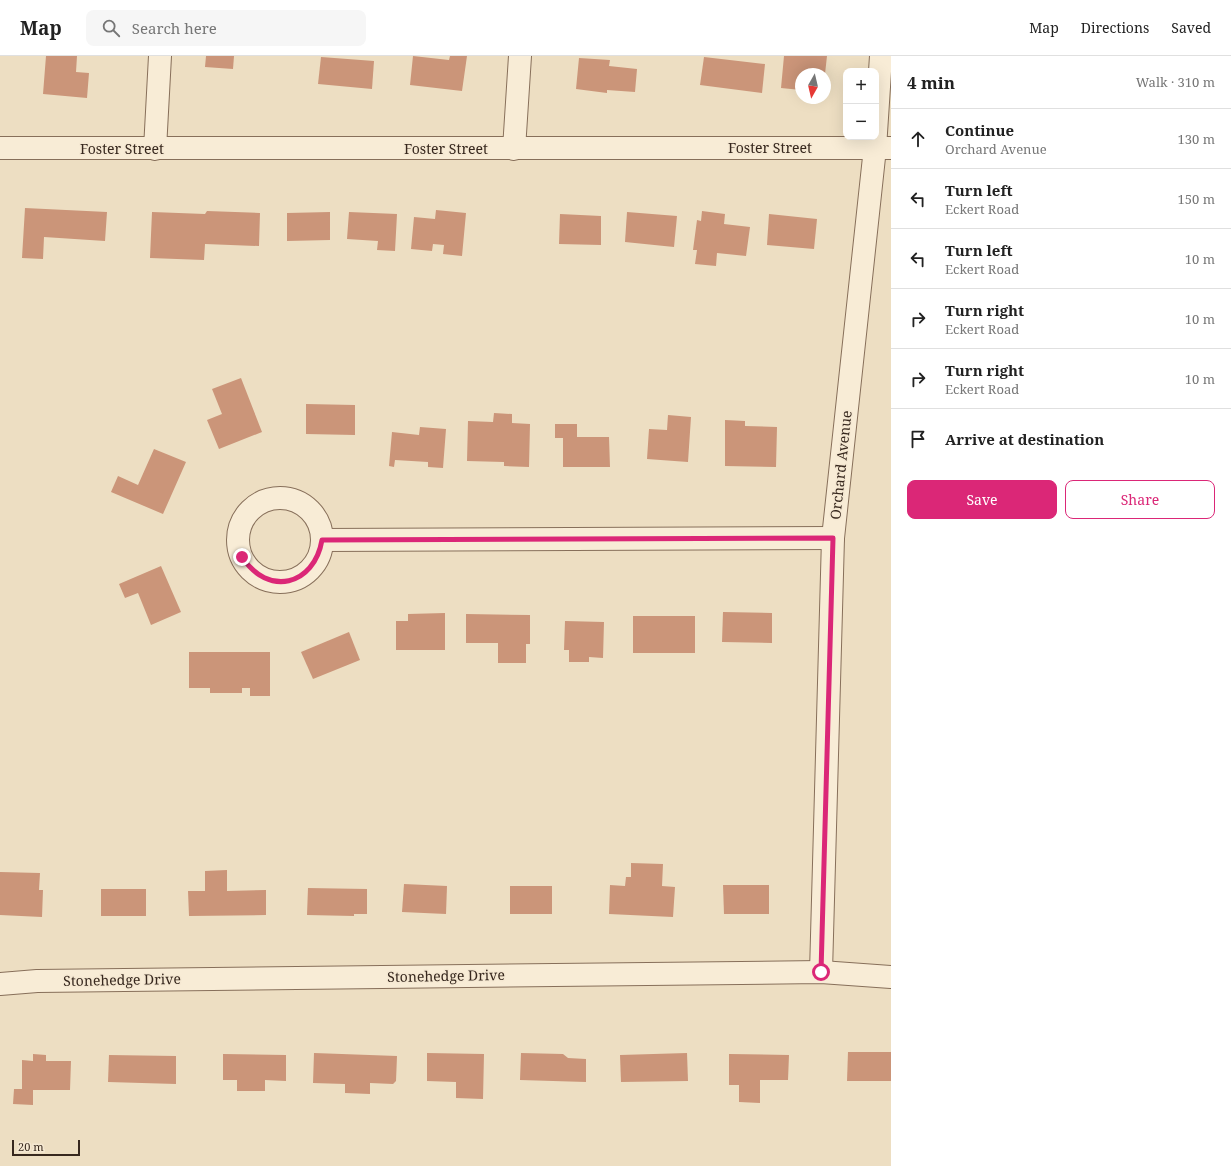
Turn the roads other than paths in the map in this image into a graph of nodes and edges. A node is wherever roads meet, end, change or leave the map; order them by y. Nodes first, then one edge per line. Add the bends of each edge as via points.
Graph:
1 (160, 56) edge
2 (520, 56) edge
3 (881, 56) edge
4 (0, 148) edge
5 (883, 148) edge
6 (155, 149) junction
7 (514, 149) junction
8 (833, 538) junction
9 (322, 540) dead end
10 (821, 972) junction
11 (891, 977) edge
12 (0, 984) edge

1 - 6 street
2 - 7 street
3 - 5 street, Orchard Avenue
4 - 6 street, Foster Street
5 - 7 street, Foster Street
5 - 8 street, Orchard Avenue
6 - 7 street, Foster Street
8 - 9 street
8 - 10 street, Orchard Avenue
10 - 11 street, Stonehedge Drive
10 - 12 street, Stonehedge Drive via 37,980

